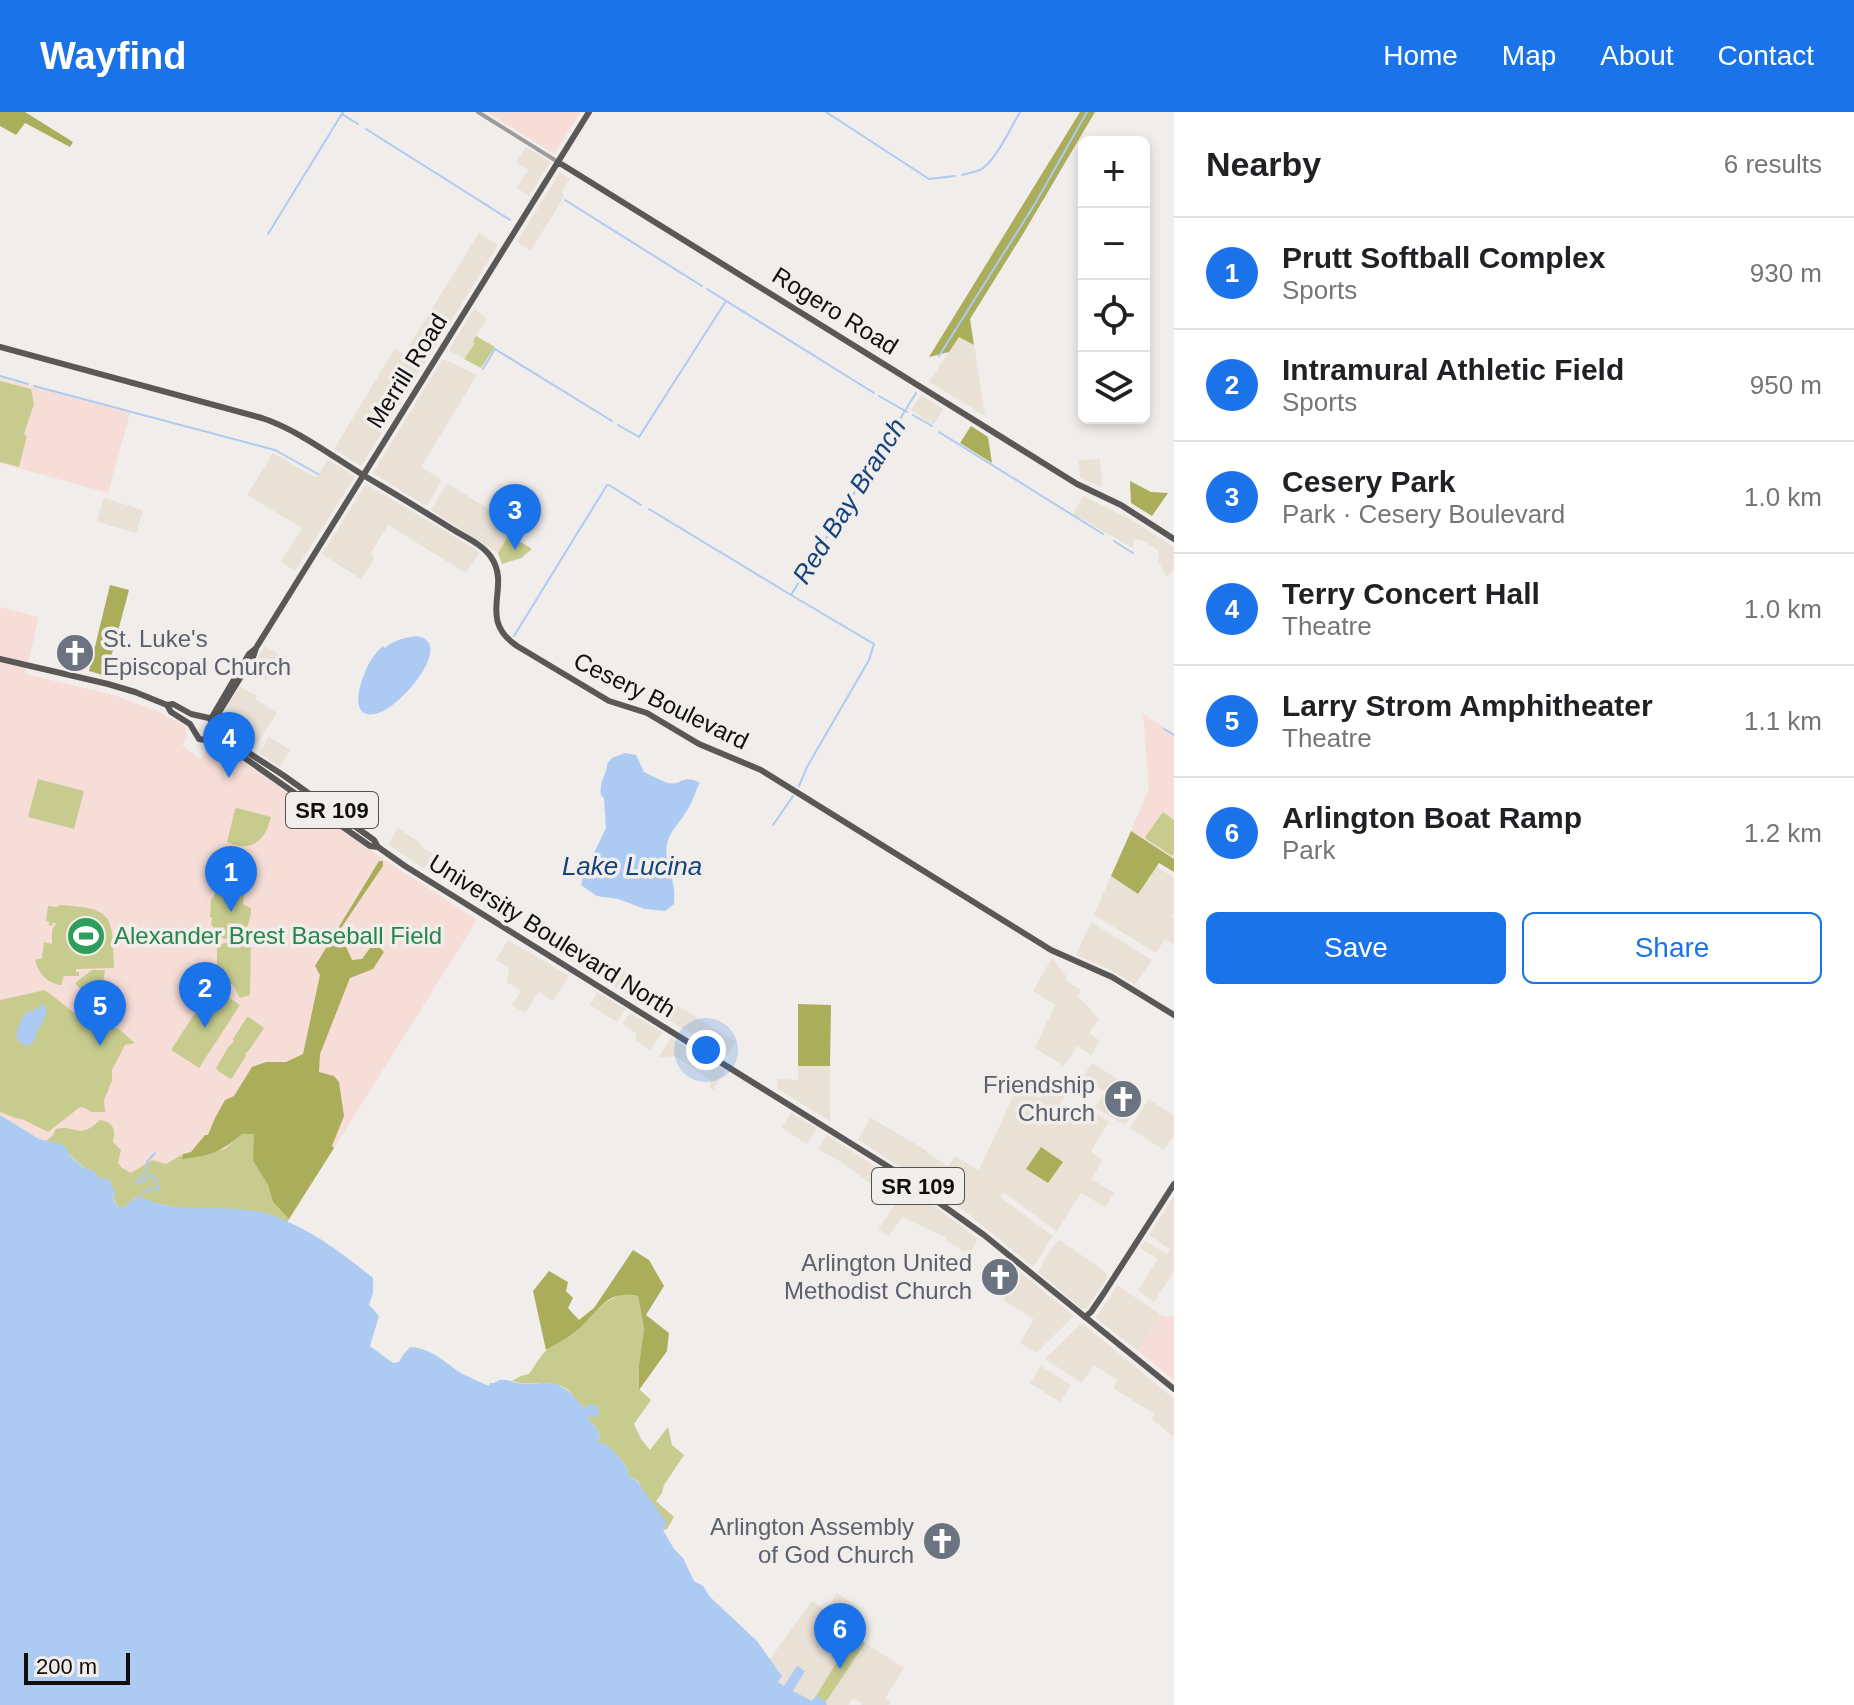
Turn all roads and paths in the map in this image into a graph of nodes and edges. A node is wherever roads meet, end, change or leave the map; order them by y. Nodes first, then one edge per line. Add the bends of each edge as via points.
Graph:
1 (478, 112) edge
2 (589, 112) edge
3 (558, 162) junction
4 (0, 347) edge
5 (363, 475) junction
6 (1174, 539) edge
7 (256, 648) junction
8 (0, 659) edge
9 (168, 707) junction
10 (202, 721) junction
11 (216, 728) junction
12 (210, 738) junction
13 (232, 749) junction
14 (326, 810) junction
15 (1174, 1015) edge
16 (1174, 1184) edge
17 (1085, 1317) junction
18 (1174, 1389) edge

1 - 3 street, Rogero Road
2 - 3 main road, Merrill Road
3 - 5 main road, Merrill Road
3 - 6 main road, Rogero Road
4 - 5 main road, Cesery Boulevard via 270,421
5 - 7 main road, Merrill Road
5 - 15 main road, Cesery Boulevard via 486,551 497,570 498,623 517,646 609,701 647,713 699,744 761,770 1051,950 1112,977
7 - 10 main road, Merrill Road
7 - 11 main road, Merrill Road via 218,714
8 - 9 main road, University Boulevard North / SR 109 via 119,687
9 - 10 main road, University Boulevard North / SR 109 via 187,721
9 - 10 main road, University Boulevard North / SR 109 via 173,704
10 - 11 main road, SR 109
10 - 12 main road, SR 109 via 200,737
10 - 13 main road, University Boulevard North / SR 109 via 195,736
11 - 12 main road, Merrill Road
11 - 14 main road, University Boulevard North / SR 109
12 - 13 main road, SR 109
13 - 14 main road, University Boulevard North / SR 109
14 - 17 main road, University Boulevard North / SR 109 via 443,890 892,1169
16 - 17 main road
17 - 18 main road, University Boulevard North / SR 109

